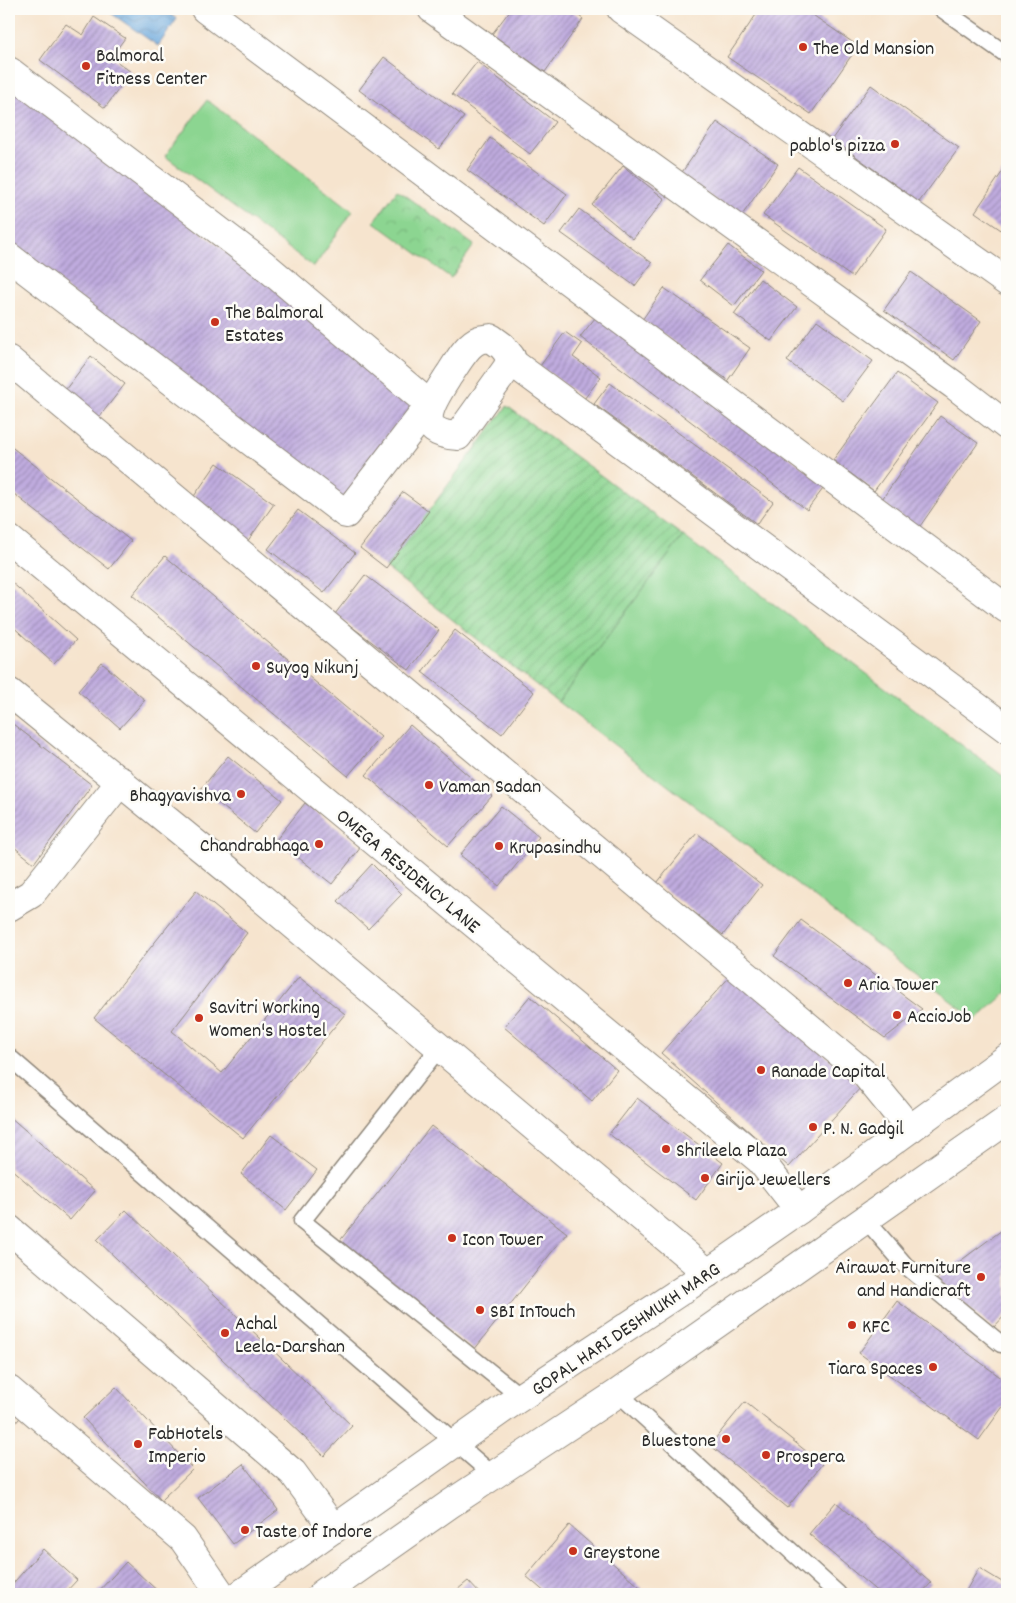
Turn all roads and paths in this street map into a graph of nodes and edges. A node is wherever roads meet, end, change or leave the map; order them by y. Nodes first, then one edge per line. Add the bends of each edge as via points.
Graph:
1 (205, 9) edge
2 (432, 9) edge
3 (621, 9) edge
4 (942, 9) edge
5 (1007, 55) edge
6 (9, 71) edge
7 (9, 257) edge
8 (1007, 282) edge
9 (9, 360) edge
10 (509, 360) junction
11 (430, 405) junction
12 (1007, 426) edge
13 (9, 539) edge
14 (1007, 609) edge
15 (9, 692) edge
16 (1007, 729) edge
17 (121, 781) junction
18 (9, 907) edge
19 (439, 1048) junction
20 (9, 1057) edge
21 (1007, 1058) edge
22 (1007, 1120) edge
23 (910, 1129) junction
24 (799, 1210) junction
25 (866, 1220) junction
26 (9, 1229) edge
27 (708, 1274) junction
28 (1001, 1344) dead end
29 (9, 1390) edge
30 (618, 1393) junction
31 (520, 1397) junction
32 (455, 1443) junction
33 (493, 1476) junction
34 (334, 1528) junction
35 (221, 1594) edge
36 (241, 1594) edge
37 (322, 1594) edge
38 (838, 1594) edge

1 - 14 street
2 - 12 street
3 - 8 street
4 - 5 lane
6 - 11 street via 263,264
7 - 11 street via 346,514
9 - 23 street via 865,1074
10 - 11 street via 502,346 491,338 478,340 463,354
10 - 11 street via 507,368 458,436 435,431 429,422
10 - 16 street
13 - 24 street, OMEGA RESIDENCY LANE via 760,1160
15 - 17 street
17 - 18 street via 31,894
17 - 19 street
19 - 27 street
19 - 31 lane via 302,1221
20 - 32 lane
21 - 23 street, GOPAL HARI DESHMUKH MARG
22 - 25 street
23 - 24 street, GOPAL HARI DESHMUKH MARG
24 - 27 street, GOPAL HARI DESHMUKH MARG
25 - 28 lane via 905,1265
25 - 30 street
26 - 34 street via 293,1473
27 - 31 street, GOPAL HARI DESHMUKH MARG
29 - 35 street via 183,1539
30 - 33 street
30 - 38 lane
31 - 32 street, GOPAL HARI DESHMUKH MARG
32 - 33 lane
32 - 34 street, GOPAL HARI DESHMUKH MARG
33 - 37 street
34 - 36 street, GOPAL HARI DESHMUKH MARG

